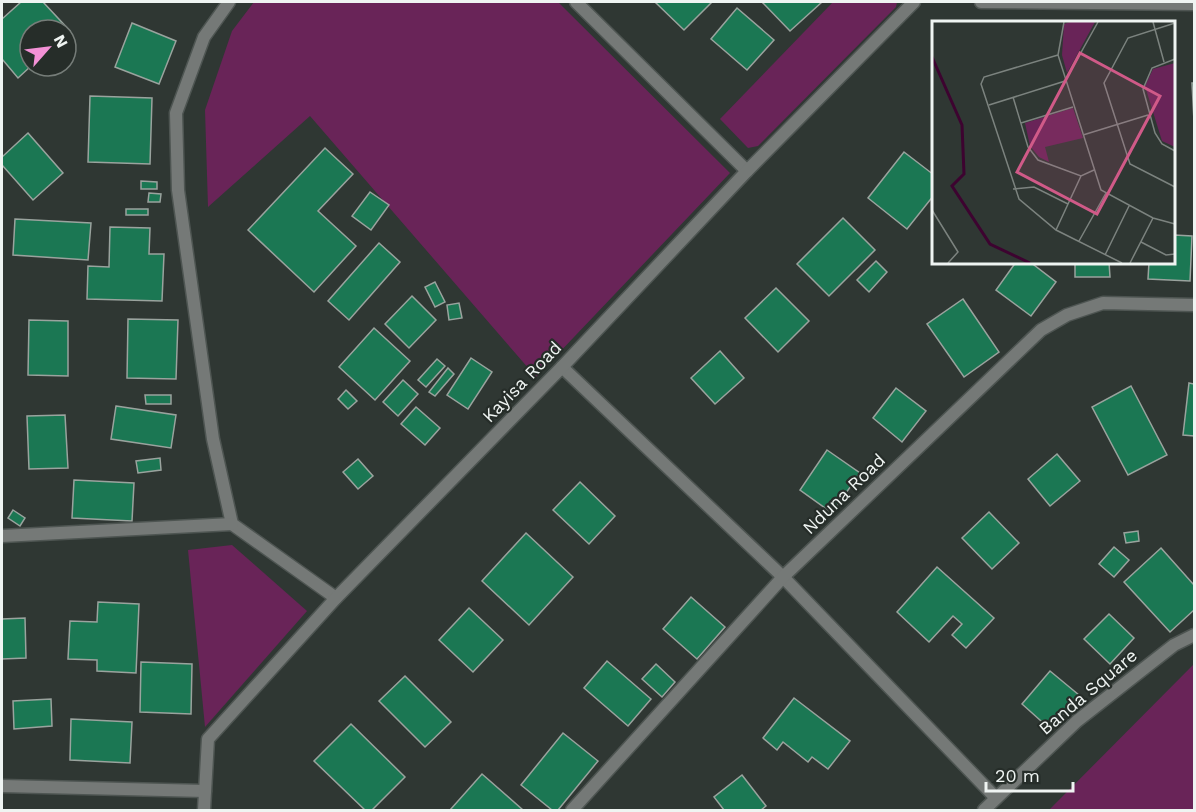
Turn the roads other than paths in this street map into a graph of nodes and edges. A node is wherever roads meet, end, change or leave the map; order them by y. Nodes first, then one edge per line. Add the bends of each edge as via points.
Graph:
1 (229, 2) edge
2 (576, 2) edge
3 (914, 2) edge
4 (981, 2) edge
5 (1194, 4) edge
6 (747, 171) junction
7 (1194, 305) edge
8 (562, 367) junction
9 (232, 524) junction
10 (2, 536) edge
11 (783, 577) junction
12 (336, 598) junction
13 (1194, 635) edge
14 (2, 786) edge
15 (205, 791) junction
16 (996, 798) junction
17 (204, 810) edge
18 (572, 810) edge
19 (984, 810) edge

1 - 9 street via 204,37 176,113 178,189 213,439
2 - 6 street
3 - 6 street, Kayisa Road
4 - 5 street
6 - 8 street, Kayisa Road
7 - 11 street, Nduna Road via 1103,303 1067,315 1041,330
8 - 11 street
8 - 12 street, Kayisa Road
9 - 10 street
9 - 12 street
11 - 16 street
11 - 18 street, Nduna Road
12 - 15 street, Kayisa Road via 208,739
13 - 16 street, Banda Square via 1174,645 1077,721
14 - 15 street
15 - 17 street, Kayisa Road
16 - 19 street, Banda Square

